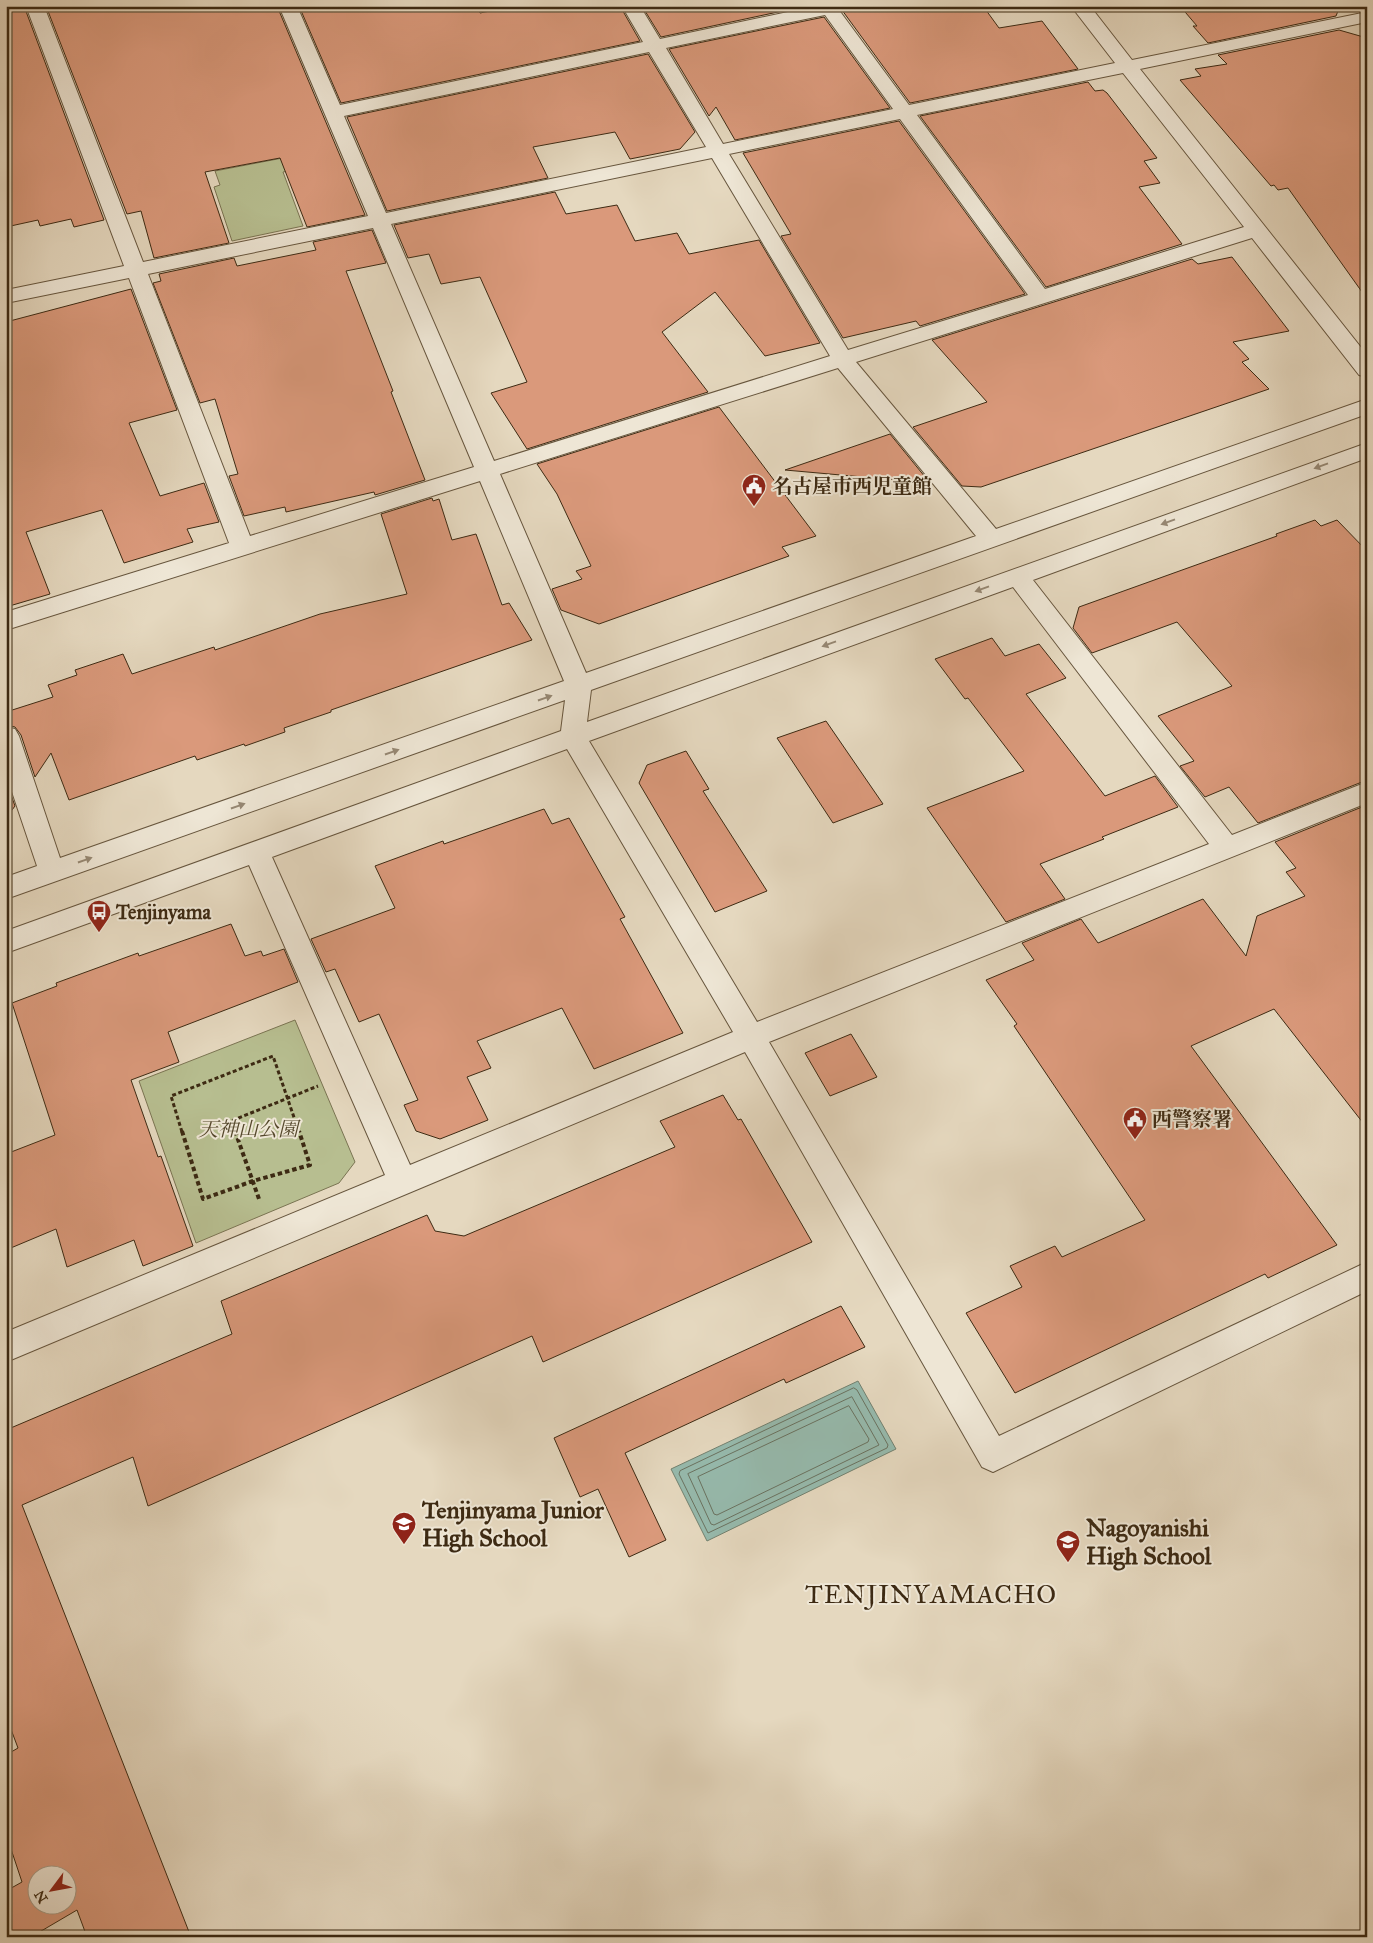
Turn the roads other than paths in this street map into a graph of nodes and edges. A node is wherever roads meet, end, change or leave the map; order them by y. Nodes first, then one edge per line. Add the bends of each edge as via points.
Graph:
1 (35, 6) edge
2 (288, 6) edge
3 (631, 6) edge
4 (1080, 6) edge
5 (1357, 6) edge
6 (828, 8) edge
7 (1367, 17) edge
8 (655, 45) junction
9 (1128, 67) junction
10 (334, 112) junction
11 (905, 112) junction
12 (718, 151) junction
13 (380, 220) junction
14 (1256, 230) junction
15 (136, 270) junction
16 (6, 297) edge
17 (1040, 297) junction
18 (842, 359) junction
19 (1367, 370) edge
20 (1367, 406) edge
21 (1367, 450) edge
22 (487, 470) junction
23 (991, 539) junction
24 (242, 547) junction
25 (1017, 576) junction
26 (6, 621) edge
27 (579, 686) junction
28 (6, 736) edge
29 (574, 737) junction
30 (1367, 792) edge
31 (1227, 848) junction
32 (256, 851) junction
33 (52, 872) junction
34 (6, 888) edge
35 (6, 942) edge
36 (751, 1037) junction
37 (402, 1180) junction
38 (1367, 1276) edge
39 (6, 1347) edge

1 - 15 street
2 - 10 street
3 - 8 street
4 - 9 street
5 - 7 street
6 - 8 street
6 - 11 street
7 - 9 street
8 - 10 street
8 - 12 street
9 - 11 street
9 - 14 street
10 - 13 street
11 - 12 street
11 - 17 street
12 - 13 street
12 - 18 street
13 - 15 street
13 - 22 street
14 - 17 street
14 - 19 street
15 - 16 street
15 - 24 street
17 - 18 street
18 - 22 street
18 - 23 street
20 - 23 street
21 -> 25 street
22 - 24 street
22 - 27 street
23 - 27 street
24 - 26 street
25 -> 29 street
25 - 31 street
27 - 29 street
33 -> 27 street
28 - 33 street
29 - 32 street
29 - 36 street
30 - 31 street
31 - 36 street
32 - 35 street
32 - 37 street
33 - 34 street
36 - 37 street
36 - 38 street via 993,1456
37 - 39 street

